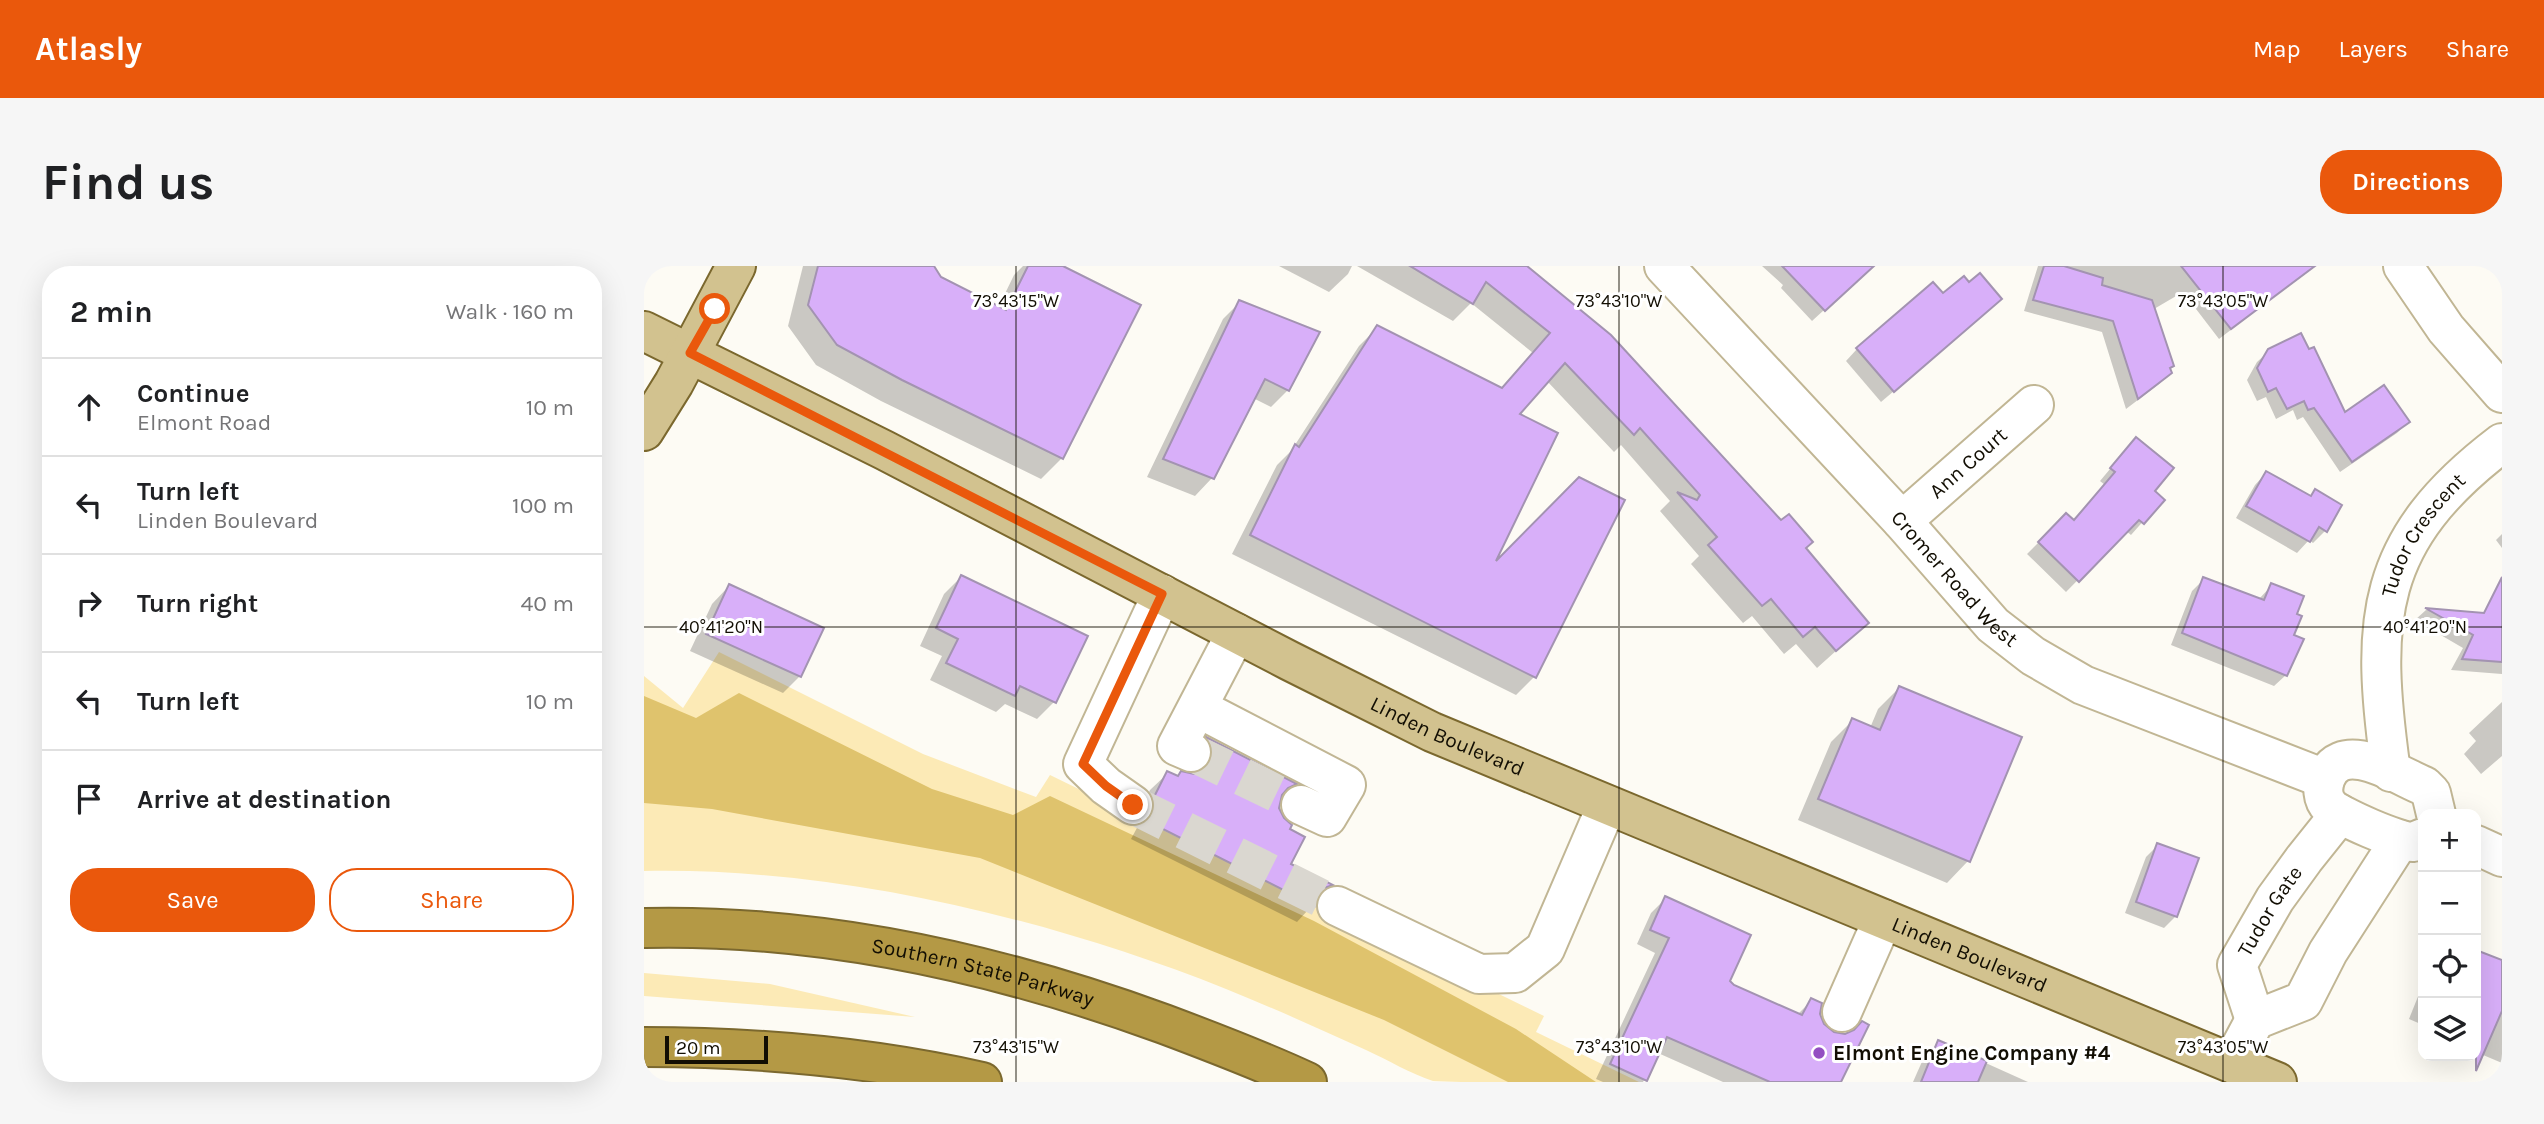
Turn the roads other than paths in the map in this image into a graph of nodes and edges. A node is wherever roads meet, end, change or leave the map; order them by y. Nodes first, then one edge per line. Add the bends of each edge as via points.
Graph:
1 (736, 266) edge
2 (1664, 266) edge
3 (2403, 266) edge
4 (644, 331) edge
5 (690, 353) junction
6 (2502, 393) edge
7 (2034, 405) dead end
8 (644, 431) edge
9 (2502, 443) edge
10 (1902, 521) junction
11 (1162, 594) junction
12 (1236, 633) junction
13 (1198, 708) junction
14 (1191, 752) dead end
15 (2391, 772) junction
16 (2325, 779) junction
17 (1133, 805) tunnel mouth
18 (1301, 805) tunnel mouth
19 (1608, 805) junction
20 (2435, 809) edge
21 (2340, 814) junction
22 (2412, 839) edge
23 (2481, 847) edge
24 (2502, 857) edge
25 (1337, 906) tunnel mouth
26 (1883, 919) junction
27 (644, 928) edge
28 (1842, 1012) dead end
29 (2255, 1020) junction
30 (644, 1046) edge
31 (2232, 1063) junction
32 (982, 1082) edge
33 (1307, 1082) edge
34 (2277, 1082) edge

1 - 5 main road
2 - 10 street, Cromer Road West
3 - 6 street via 2446,329
4 - 5 main road, Linden Boulevard
5 - 8 main road
5 - 11 main road, Linden Boulevard
7 - 10 street, Ann Court
9 - 15 street, Tudor Crescent via 2466,470 2427,512 2392,575 2381,625
10 - 16 street, Cromer Road West via 1993,625 2034,656 2083,685
11 - 12 main road, Linden Boulevard
11 - 17 street via 1083,764
12 - 13 street
12 - 19 main road, Linden Boulevard via 1433,732
13 - 14 street via 1177,746
13 - 18 street via 1346,785 1327,817
15 - 16 street via 2351,758 2339,761
15 - 20 street via 2424,786
16 - 21 street via 2325,800
19 - 25 street via 1545,949 1515,974 1479,974
19 - 26 main road, Linden Boulevard
21 - 22 street
21 - 29 street, Tudor Gate via 2275,899 2237,965
22 - 29 street via 2328,952 2303,1001
23 - 24 street
26 - 28 street
26 - 31 main road, Linden Boulevard
27 - 33 highway, Southern State Parkway via 762,930 937,957 1115,1007
29 - 31 street
30 - 32 highway via 830,1056
31 - 34 main road, Linden Boulevard

